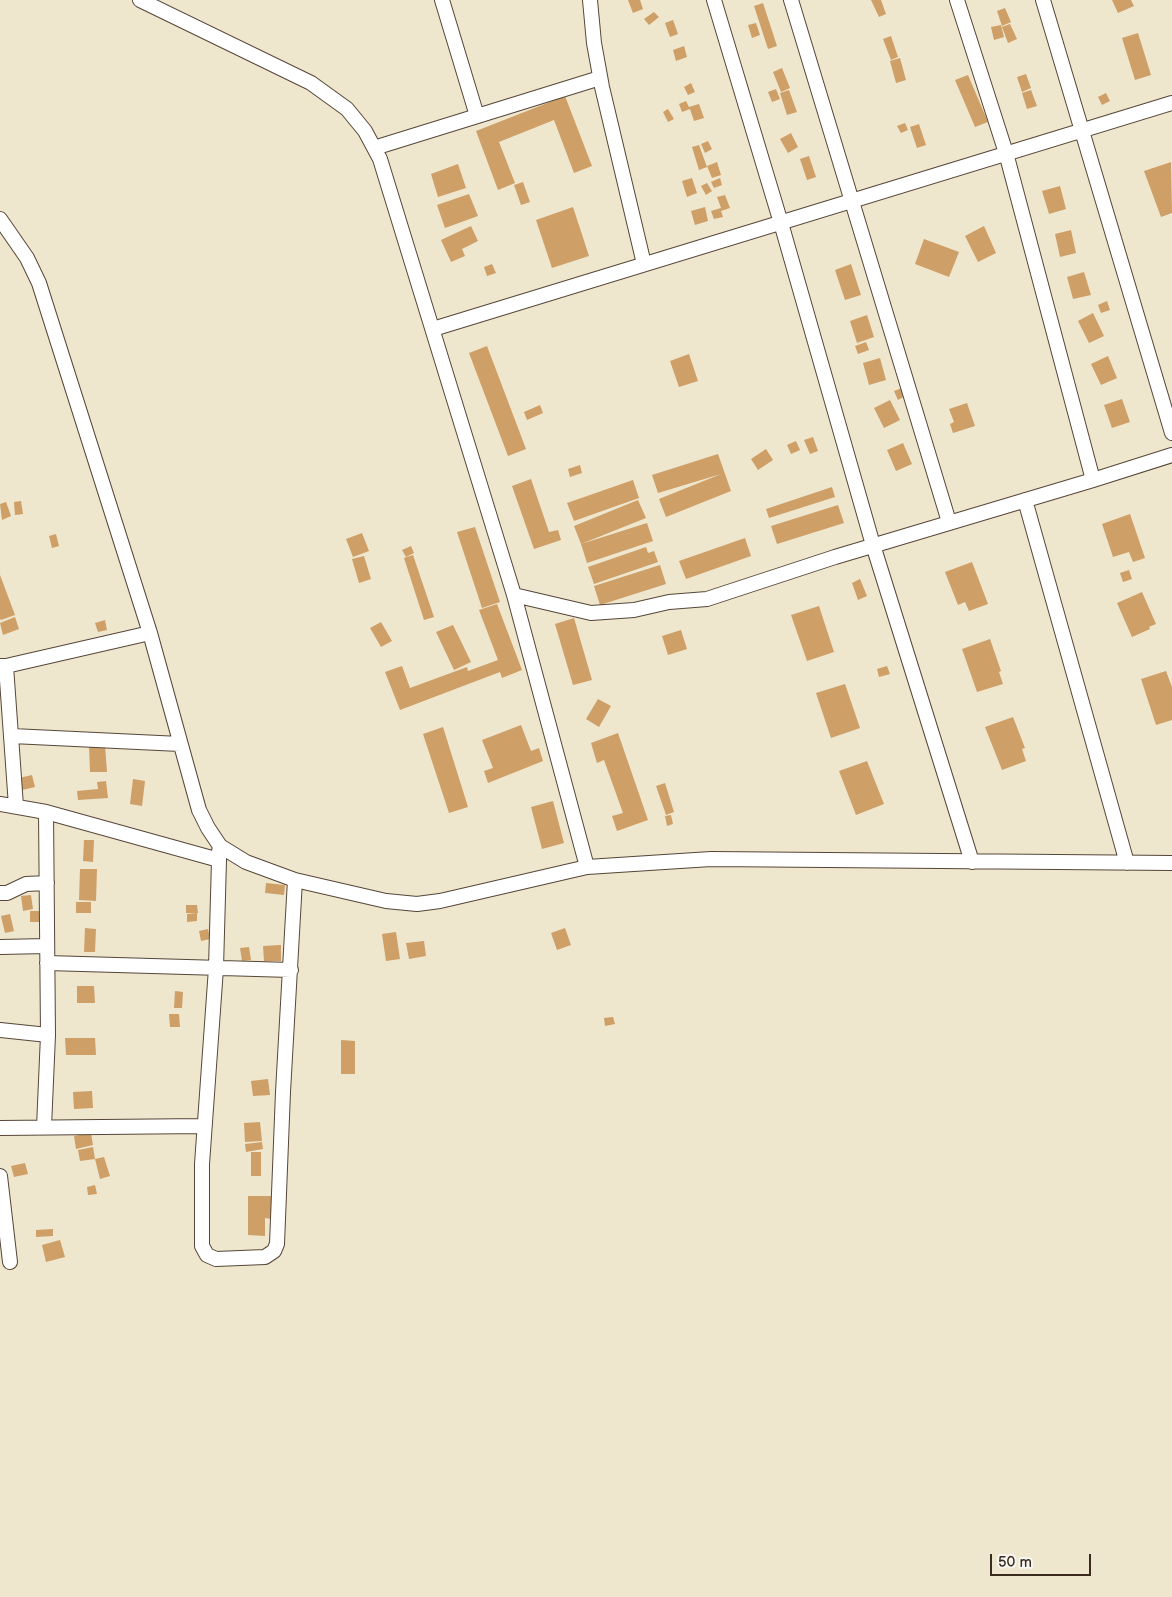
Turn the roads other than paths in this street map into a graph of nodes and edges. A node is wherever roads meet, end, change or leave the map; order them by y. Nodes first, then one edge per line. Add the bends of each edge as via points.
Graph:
1 (140, 0) edge
2 (442, 0) edge
3 (590, 0) edge
4 (714, 0) edge
5 (791, 0) edge
6 (958, 0) edge
7 (1043, 0) edge
8 (600, 78) junction
9 (1172, 103) edge
10 (477, 116) junction
11 (1082, 131) junction
12 (374, 148) junction
13 (1006, 153) junction
14 (852, 201) junction
15 (0, 218) edge
16 (781, 223) junction
17 (644, 264) junction
18 (433, 329) junction
19 (1172, 433) edge
20 (1172, 455) edge
21 (1093, 480) junction
22 (1026, 500) junction
23 (949, 522) junction
24 (873, 545) junction
25 (514, 595) junction
26 (150, 633) junction
27 (3, 666) edge
28 (12, 736) junction
29 (180, 744) junction
30 (0, 804) edge
31 (16, 806) junction
32 (46, 812) junction
33 (220, 846) junction
34 (219, 860) junction
35 (972, 862) junction
36 (1126, 863) junction
37 (1172, 863) edge
38 (587, 867) junction
39 (295, 880) junction
40 (47, 883) junction
41 (0, 893) edge
42 (47, 946) junction
43 (0, 947) edge
44 (47, 963) junction
45 (216, 968) junction
46 (291, 970) junction
47 (0, 1030) edge
48 (48, 1035) junction
49 (44, 1126) junction
50 (204, 1126) junction
51 (0, 1128) edge
52 (0, 1176) edge
53 (10, 1262) dead end

1 - 12 street via 311,83 347,109
2 - 10 street
3 - 8 street
4 - 16 street
5 - 14 street
6 - 13 street
7 - 11 street
8 - 10 street
8 - 17 street
9 - 11 street
10 - 12 street
11 - 13 street
11 - 19 street
12 - 18 street
13 - 14 street
13 - 21 street
14 - 16 street
14 - 23 street
15 - 26 street via 27,258 39,283
16 - 17 street
16 - 24 street
17 - 18 street
18 - 25 street
20 - 21 street
21 - 22 street
22 - 23 street
22 - 36 street
23 - 24 street
24 - 25 street via 707,599 669,602 634,610 591,613
24 - 35 street
25 - 38 street
26 - 27 street
26 - 29 street
27 - 28 street
28 - 29 street
28 - 31 street
29 - 33 street via 200,810
30 - 31 street
31 - 32 street
32 - 34 street
32 - 40 street
33 - 34 street
33 - 39 street via 246,862
34 - 45 street
35 - 36 street
35 - 38 street via 711,859
36 - 37 street
38 - 39 street via 417,904 386,901
39 - 46 street
40 - 41 street via 26,884
40 - 42 street
42 - 43 street
42 - 44 street
44 - 45 street
44 - 48 street
45 - 46 street
45 - 50 street
46 - 50 street via 277,1244 274,1251 265,1257 216,1259 207,1255 202,1246
47 - 48 street
48 - 49 street
49 - 50 street
49 - 51 street
52 - 53 street

